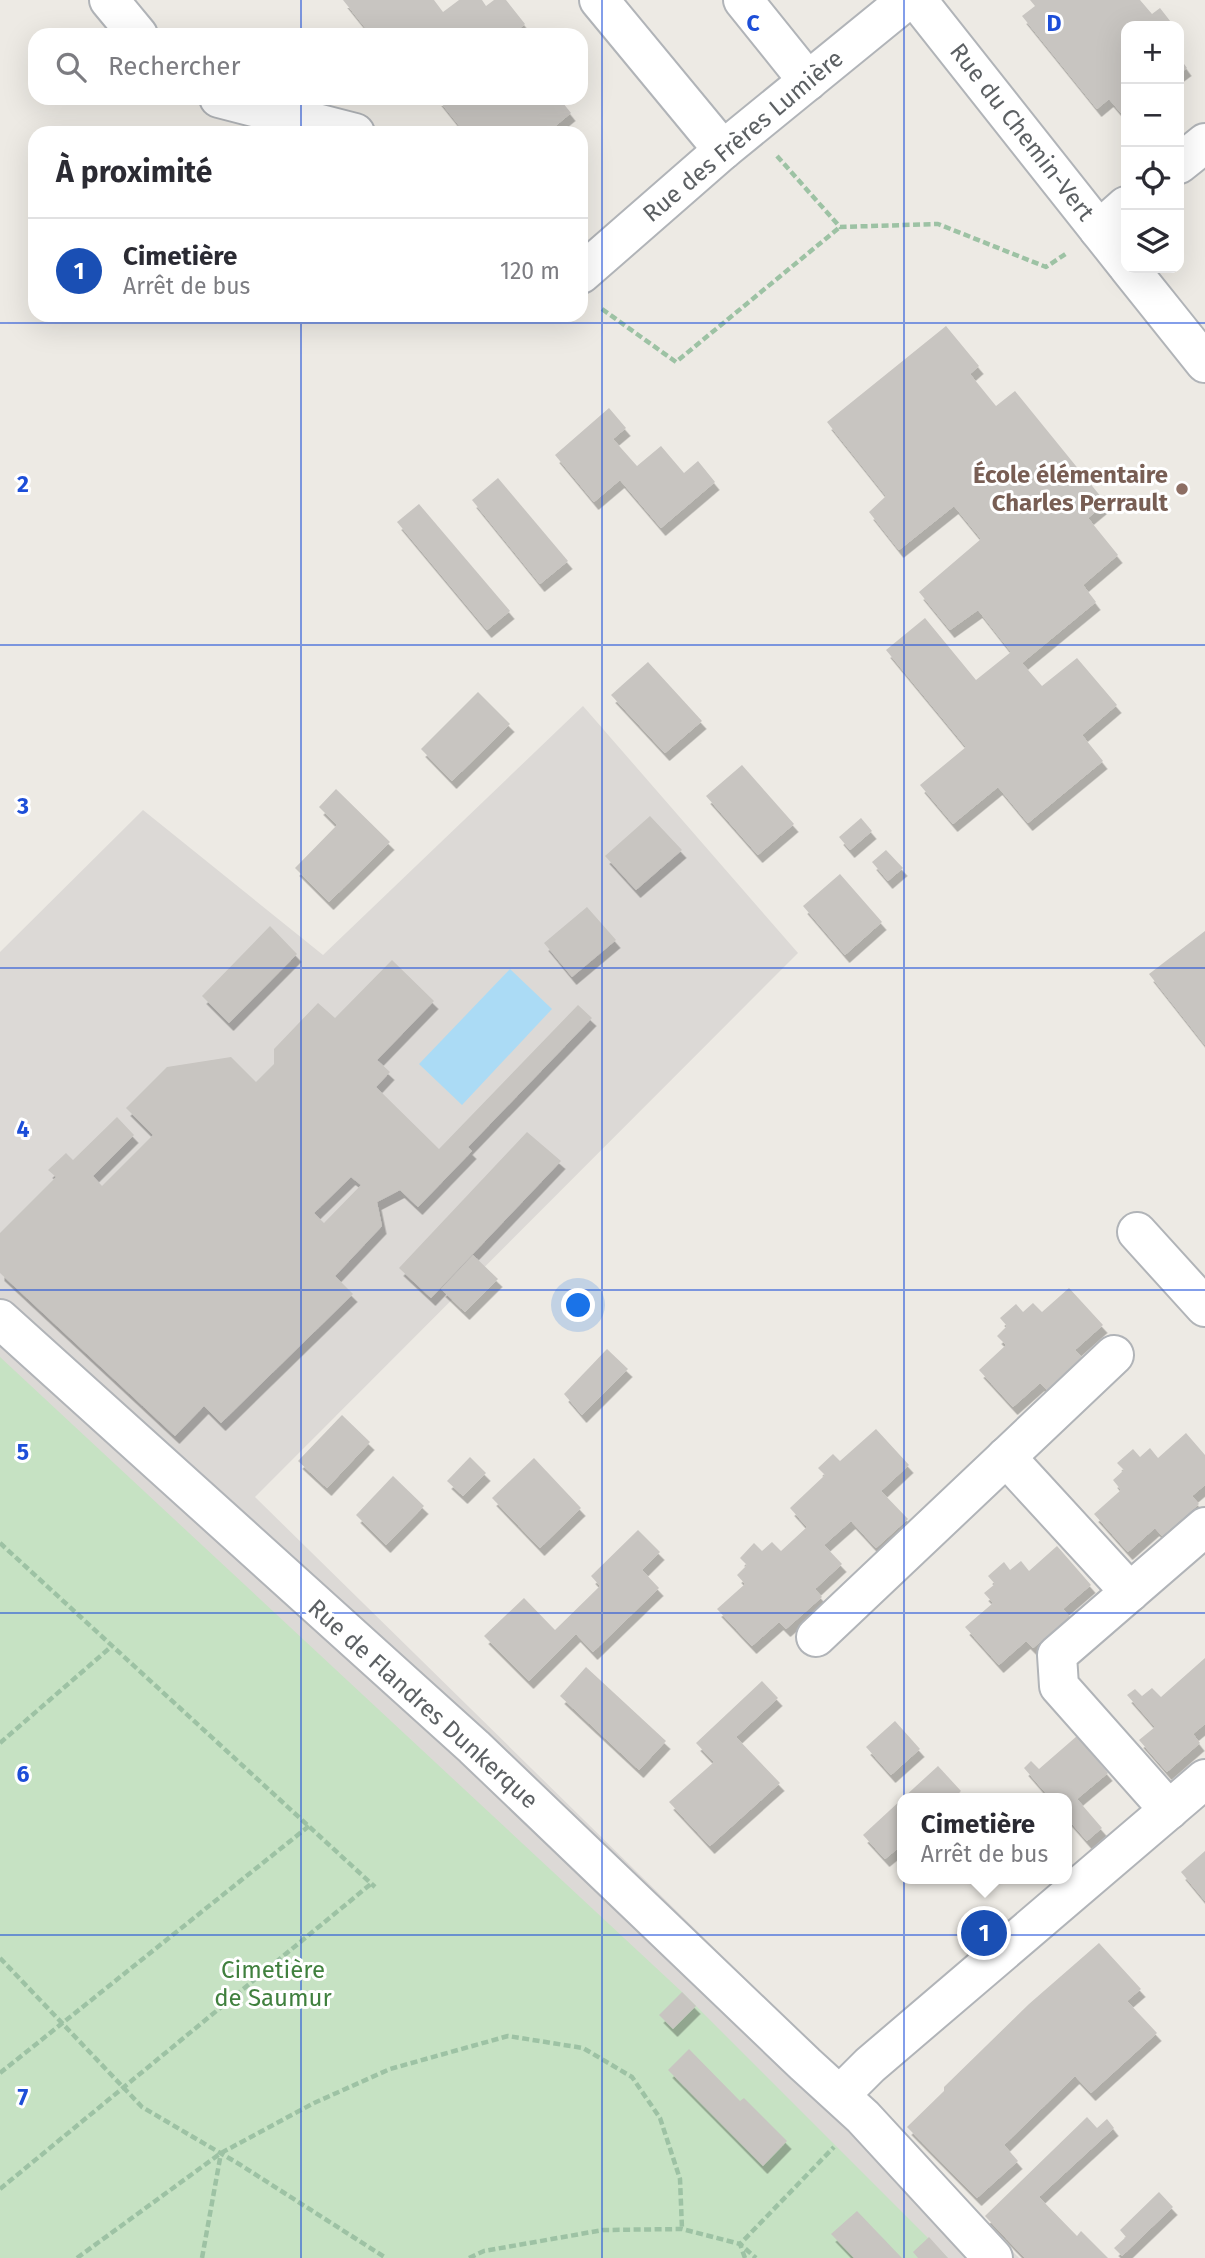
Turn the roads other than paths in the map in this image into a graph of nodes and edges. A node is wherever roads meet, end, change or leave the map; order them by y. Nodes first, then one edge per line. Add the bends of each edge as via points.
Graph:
1 (109, 0) edge
2 (599, 0) edge
3 (743, 0) edge
4 (907, 0) edge
5 (917, 0) edge
6 (132, 28) edge
7 (808, 81) junction
8 (246, 105) edge
9 (328, 126) edge
10 (737, 139) junction
11 (1205, 143) edge
12 (1184, 160) edge
13 (1113, 218) edge
14 (1121, 244) edge
15 (1134, 273) edge
16 (588, 286) edge
17 (1205, 363) edge
18 (1137, 1232) dead end
19 (1205, 1307) edge
20 (0, 1319) edge
21 (1114, 1355) dead end
22 (1006, 1457) junction
23 (1205, 1527) edge
24 (1130, 1592) junction
25 (816, 1637) dead end
26 (1205, 1779) edge
27 (1169, 1810) junction
28 (852, 2106) junction
29 (993, 2258) edge

1 - 6 street
2 - 10 street
3 - 7 street
4 - 7 street, Rue des Frères Lumière
5 - 13 street, Rue du Chemin-Vert
7 - 10 street, Rue des Frères Lumière
8 - 9 street
10 - 16 street, Rue des Frères Lumière
11 - 12 street
13 - 14 street, Rue du Chemin-Vert
15 - 17 street, Rue du Chemin-Vert
18 - 19 street
20 - 28 street, Rue de Flandres Dunkerque via 474,1747
21 - 22 street
22 - 24 street
22 - 25 street
23 - 24 street
24 - 27 street via 1057,1655 1059,1686
26 - 27 street
27 - 28 street via 870,2065
28 - 29 street, Rue de Flandres Dunkerque

